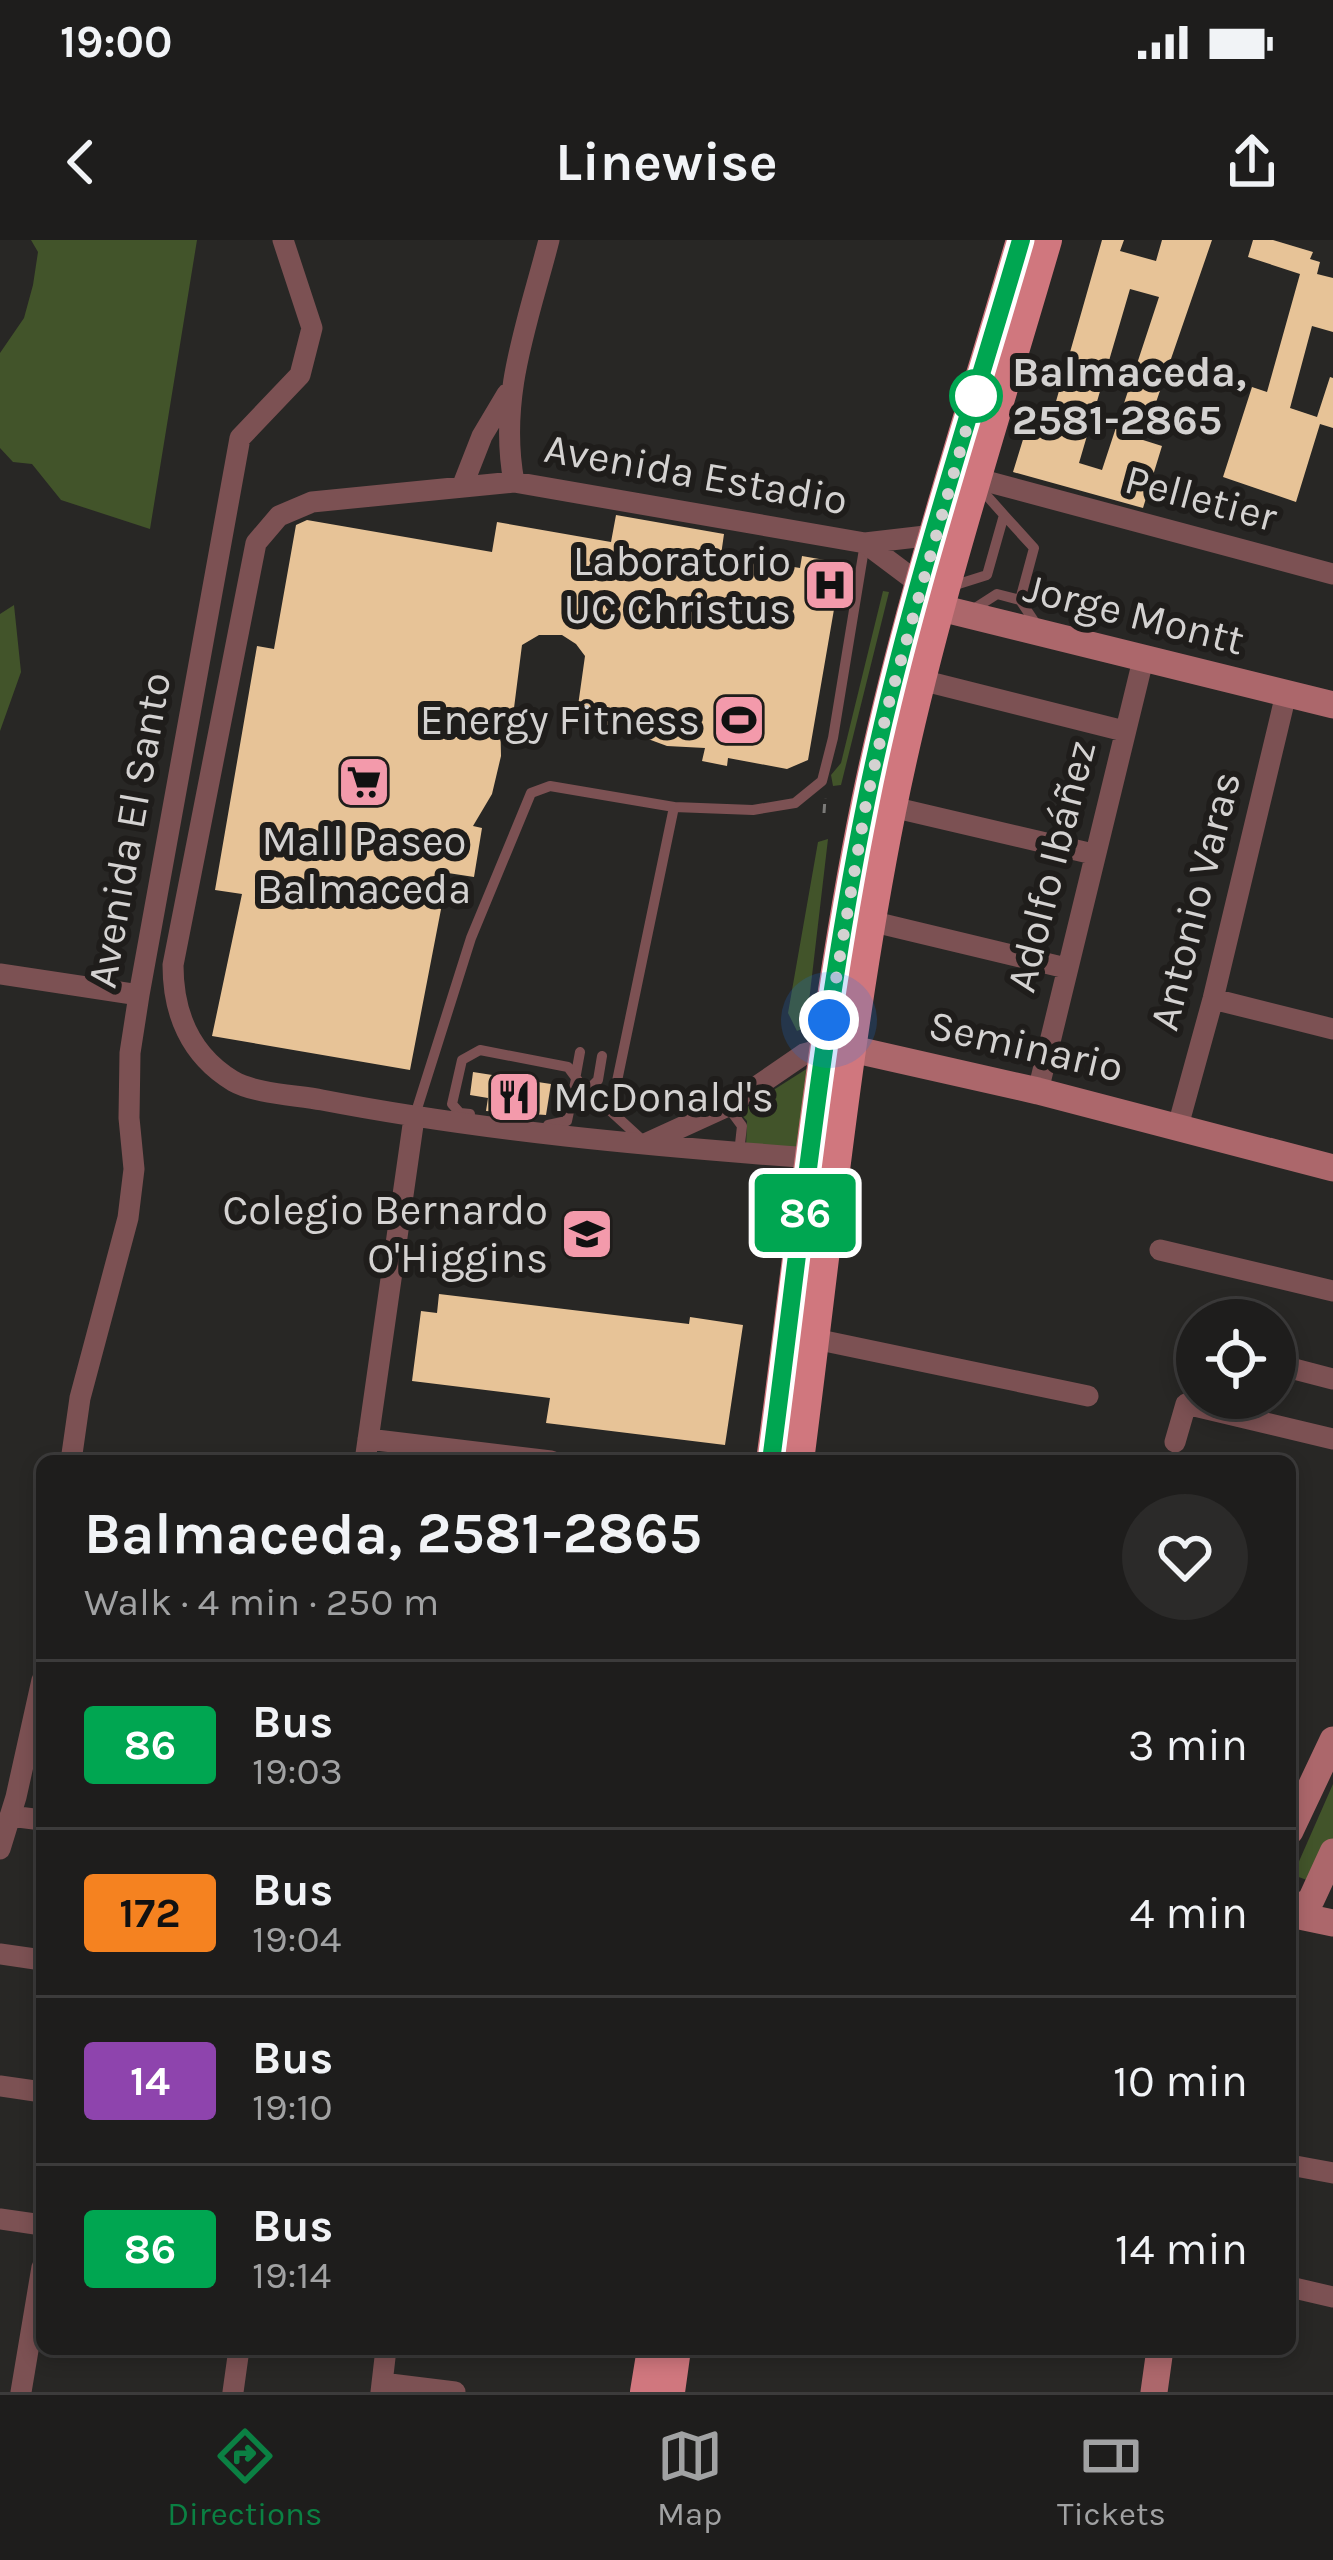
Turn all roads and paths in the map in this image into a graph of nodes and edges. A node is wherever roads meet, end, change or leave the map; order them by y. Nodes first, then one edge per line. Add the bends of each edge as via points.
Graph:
1 (283, 240) edge
2 (549, 240) edge
3 (1021, 240) edge
4 (1047, 240) edge
5 (510, 388) junction
6 (977, 481) junction
7 (514, 482) junction
8 (462, 487) junction
9 (1004, 515) junction
10 (934, 535) junction
11 (865, 543) junction
12 (987, 574) junction
13 (1333, 574) edge
14 (997, 594) junction
15 (938, 600) junction
16 (1020, 600) junction
17 (1043, 635) junction
18 (1143, 660) junction
19 (921, 680) junction
20 (1286, 694) junction
21 (1333, 705) edge
22 (1124, 731) junction
23 (674, 807) junction
24 (892, 807) junction
25 (1093, 854) junction
26 (870, 922) junction
27 (1066, 968) junction
28 (0, 974) edge
29 (139, 995) junction
30 (1213, 999) junction
31 (1332, 1026) edge
32 (839, 1048) junction
33 (580, 1052) dead end
34 (602, 1056) dead end
35 (432, 1063) junction
36 (459, 1068) junction
37 (576, 1077) junction
38 (588, 1090) junction
39 (1038, 1091) junction
40 (728, 1106) junction
41 (611, 1110) junction
42 (414, 1118) junction
43 (1178, 1126) junction
44 (646, 1143) junction
45 (739, 1153) junction
46 (812, 1158) junction
47 (1333, 1168) edge
48 (1160, 1250) dead end
49 (1333, 1291) edge
50 (815, 1339) junction
51 (1296, 1369) edge
52 (1333, 1379) edge
53 (1088, 1396) dead end
54 (1333, 1439) edge
55 (1175, 1442) dead end
56 (367, 1450) edge
57 (72, 1455) edge
58 (451, 1455) edge
59 (772, 1455) edge
60 (800, 1455) edge
61 (36, 1706) edge
62 (1333, 1740) edge
63 (10, 1816) junction
64 (1296, 1818) edge
65 (36, 1819) edge
66 (0, 1849) edge
67 (1333, 1852) edge
68 (1301, 1908) edge
69 (1333, 1923) edge
70 (0, 1954) edge
71 (36, 1959) edge
72 (0, 2086) edge
73 (36, 2091) edge
74 (1296, 2165) edge
75 (1333, 2174) edge
76 (0, 2218) edge
77 (36, 2224) edge
78 (1296, 2288) edge
79 (1333, 2297) edge
80 (36, 2303) edge
81 (238, 2355) edge
82 (385, 2355) edge
83 (651, 2355) edge
84 (675, 2355) edge
85 (1159, 2355) edge
86 (382, 2387) edge
87 (21, 2392) edge
88 (233, 2392) edge
89 (455, 2392) edge
90 (645, 2392) edge
91 (670, 2392) edge
92 (1154, 2392) edge

1 - 29 street, Avenida El Santo via 312,328 300,375 240,438
2 - 5 street, Avenida Estadio
3 - 10 main road
4 - 6 main road
5 - 7 street, Avenida Estadio
5 - 8 street, Avenida Estadio
6 - 9 lane
6 - 13 street, Pelletier
6 - 15 main road
7 - 8 street, Avenida Estadio
7 - 11 street, Avenida Estadio
8 - 42 street, Avenida Estadio via 312,502 279,516 256,543 173,965 180,1023 201,1055 235,1083
9 - 12 lane
9 - 16 lane via 1034,548
10 - 11 street, Avenida Estadio
10 - 15 main road
11 - 15 street, Avenida Estadio
11 - 23 lane via 822,781 795,803
12 - 14 lane
12 - 15 lane
14 - 15 lane
14 - 16 lane
15 - 17 street, Jorge Montt
15 - 19 main road
15 - 32 main road via 866,804
16 - 17 lane
17 - 18 street, Jorge Montt
18 - 20 street, Jorge Montt
18 - 22 street, Adolfo Ibáñez
19 - 22 street
19 - 24 main road
20 - 21 street, Jorge Montt
20 - 30 street, Antonio Varas
22 - 25 street, Adolfo Ibáñez
23 - 35 lane via 550,786 531,793
23 - 41 lane
24 - 25 street
24 - 26 main road
25 - 27 street, Adolfo Ibáñez
26 - 27 street
26 - 32 main road
27 - 39 street, Adolfo Ibáñez
28 - 29 street
29 - 57 street, Avenida El Santo via 130,1053 128,1218
30 - 31 street
30 - 43 street, Antonio Varas
32 - 39 street, Seminario
32 - 40 street via 804,1054
32 - 46 main road
32 - 50 main road
33 - 37 lane
34 - 38 lane
35 - 36 lane
35 - 42 lane
36 - 37 lane via 480,1050 568,1067
36 - 37 lane via 452,1104 460,1113 552,1126 567,1121
37 - 38 lane
38 - 41 lane
39 - 43 street, Seminario
40 - 44 street
40 - 45 lane via 742,1126
41 - 44 lane
42 - 44 street, Avenida Estadio
42 - 56 street
43 - 47 street, Seminario
44 - 45 street, Avenida Estadio
45 - 46 street, Avenida Estadio
46 - 59 main road
48 - 49 street
50 - 53 street
50 - 60 main road
51 - 52 street
54 - 55 street via 1186,1404
56 - 58 street
61 - 63 street
62 - 64 street
63 - 65 street
63 - 66 street
67 - 68 street
68 - 69 street
70 - 71 street
72 - 73 street
74 - 75 street
76 - 77 street
78 - 79 street
80 - 87 street
81 - 88 street
82 - 86 street
83 - 90 main road
84 - 91 main road
85 - 92 street
86 - 89 street

